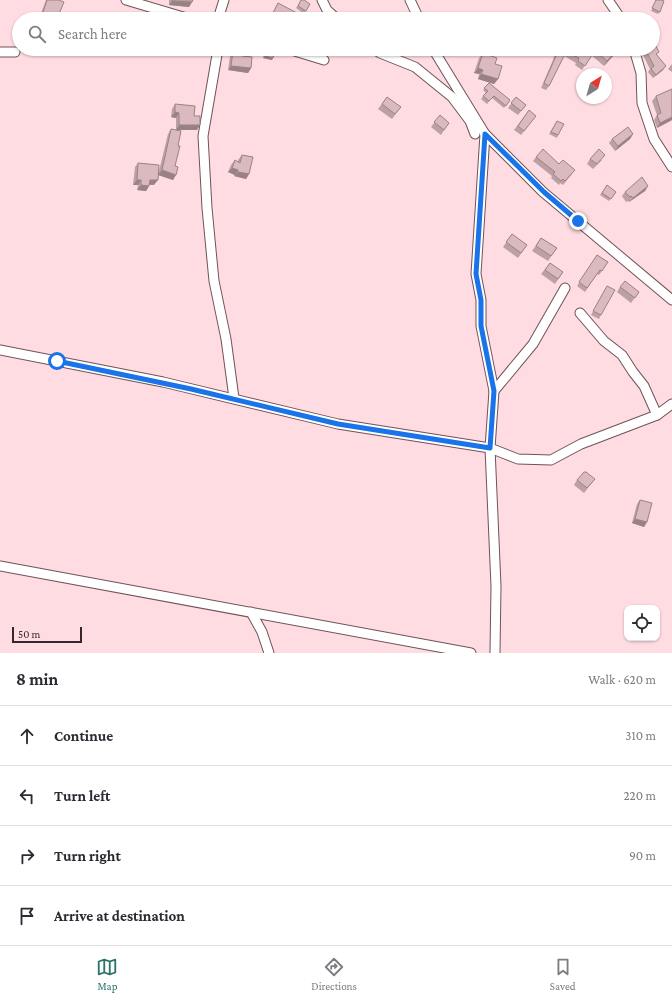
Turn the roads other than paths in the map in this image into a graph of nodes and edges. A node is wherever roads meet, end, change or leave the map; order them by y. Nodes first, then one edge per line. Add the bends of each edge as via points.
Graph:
1 (126, 0) edge
2 (224, 0) edge
3 (322, 0) edge
4 (410, 0) edge
5 (608, 0) edge
6 (166, 12) edge
7 (220, 12) edge
8 (329, 12) edge
9 (416, 12) edge
10 (616, 12) edge
11 (0, 52) edge
12 (12, 52) edge
13 (217, 56) edge
14 (311, 56) edge
15 (388, 56) edge
16 (437, 56) edge
17 (636, 56) edge
18 (324, 60) dead end
19 (480, 134) junction
20 (672, 167) edge
21 (565, 288) dead end
22 (672, 300) edge
23 (580, 313) dead end
24 (0, 350) edge
25 (494, 391) junction
26 (234, 398) junction
27 (672, 404) edge
28 (657, 415) junction
29 (490, 448) junction
30 (0, 566) edge
31 (251, 612) junction
32 (269, 653) edge
33 (472, 653) edge
34 (495, 653) edge

1 - 6 street
2 - 7 street
3 - 8 street
4 - 9 street
5 - 10 street
11 - 12 street
13 - 26 street via 203,136 214,281 226,339
14 - 18 street
15 - 19 street via 415,67 452,97
16 - 19 street
17 - 20 street via 641,72 642,103 654,139
19 - 22 street via 544,192
19 - 25 street via 476,274 481,300 481,326
21 - 25 street via 533,344
23 - 28 street via 604,341 622,355 644,386
24 - 26 street
25 - 29 street
26 - 29 street via 338,424
27 - 28 street
28 - 29 street via 581,444 551,460 518,459
29 - 34 street via 496,586
30 - 31 street
31 - 32 street via 262,632
31 - 33 street

